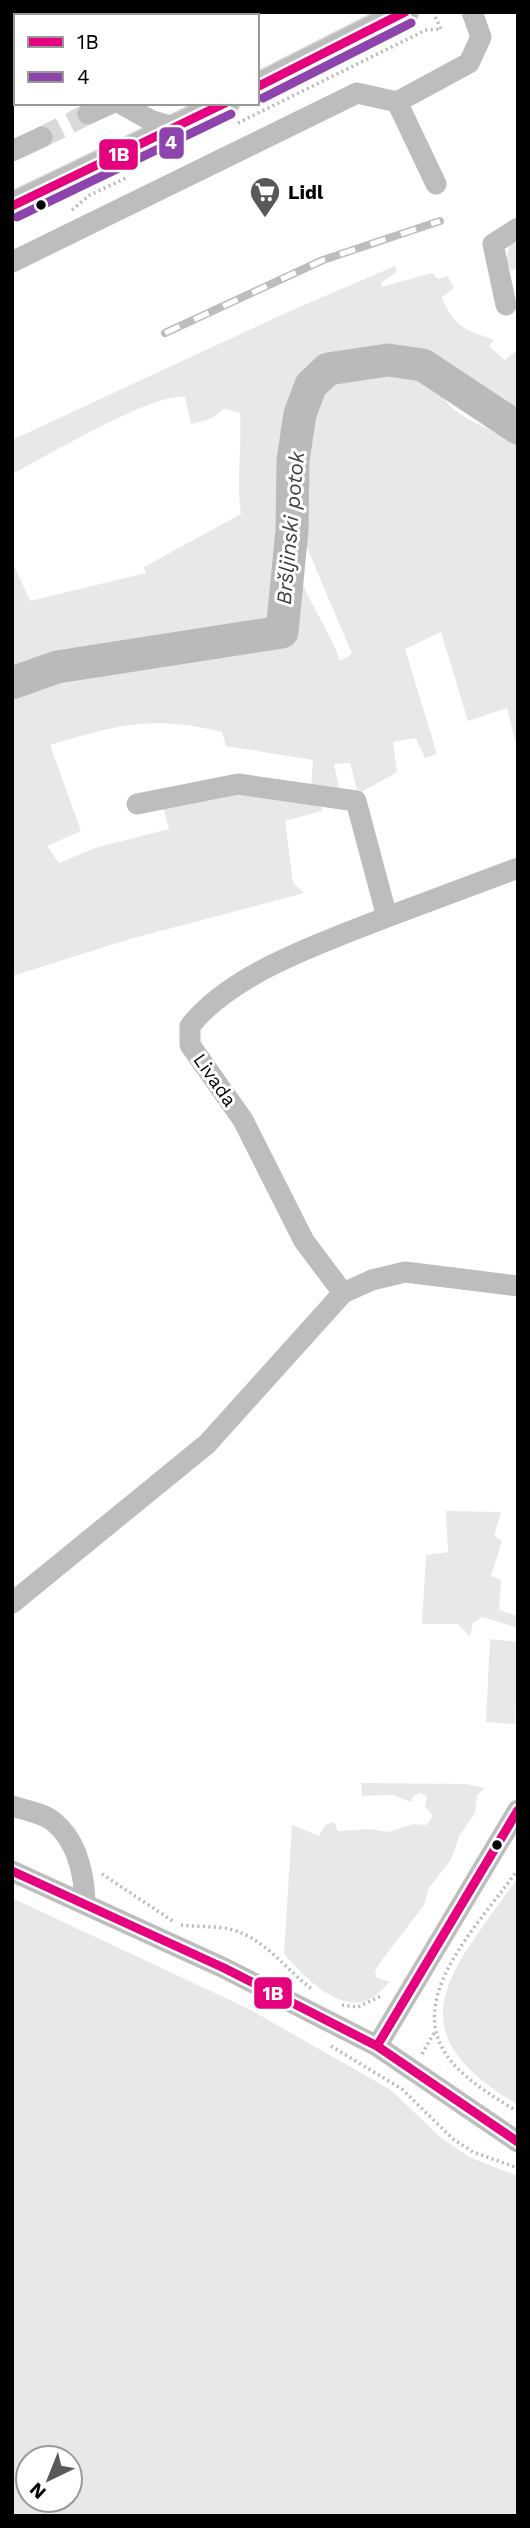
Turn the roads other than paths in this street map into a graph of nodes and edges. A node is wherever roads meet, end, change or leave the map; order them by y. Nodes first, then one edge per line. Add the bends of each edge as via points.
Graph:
1 (405, 12) edge
2 (472, 12) edge
3 (259, 87) edge
4 (397, 102) junction
5 (108, 105) edge
6 (124, 105) edge
7 (88, 114) tunnel mouth
8 (231, 114) edge
9 (177, 128) junction
10 (42, 137) tunnel mouth
11 (12, 151) edge
12 (436, 184) dead end
13 (12, 206) edge
14 (518, 228) edge
15 (12, 262) edge
16 (506, 305) dead end
17 (137, 804) dead end
18 (518, 868) edge
19 (387, 917) junction
20 (518, 1286) edge
21 (343, 1293) junction
22 (12, 1603) edge
23 (12, 1805) edge
24 (518, 1810) edge
25 (12, 1871) edge
26 (85, 1902) junction
27 (377, 2046) junction
28 (518, 2142) edge

1 - 3 main road
2 - 4 street via 481,37 469,63
4 - 12 street
4 - 15 street via 357,93
5 - 7 street
6 - 9 street
8 - 9 main road
9 - 13 main road
10 - 11 street
14 - 16 street via 493,244
17 - 19 street via 238,784 356,801
18 - 19 street, Livada
19 - 21 street, Livada via 247,980 205,1007 190,1026 190,1045 243,1120 304,1241
20 - 21 street via 405,1272
21 - 22 street via 207,1444
23 - 26 street via 53,1821 74,1847 84,1873
24 - 27 street
25 - 26 street
26 - 27 street
27 - 28 street

